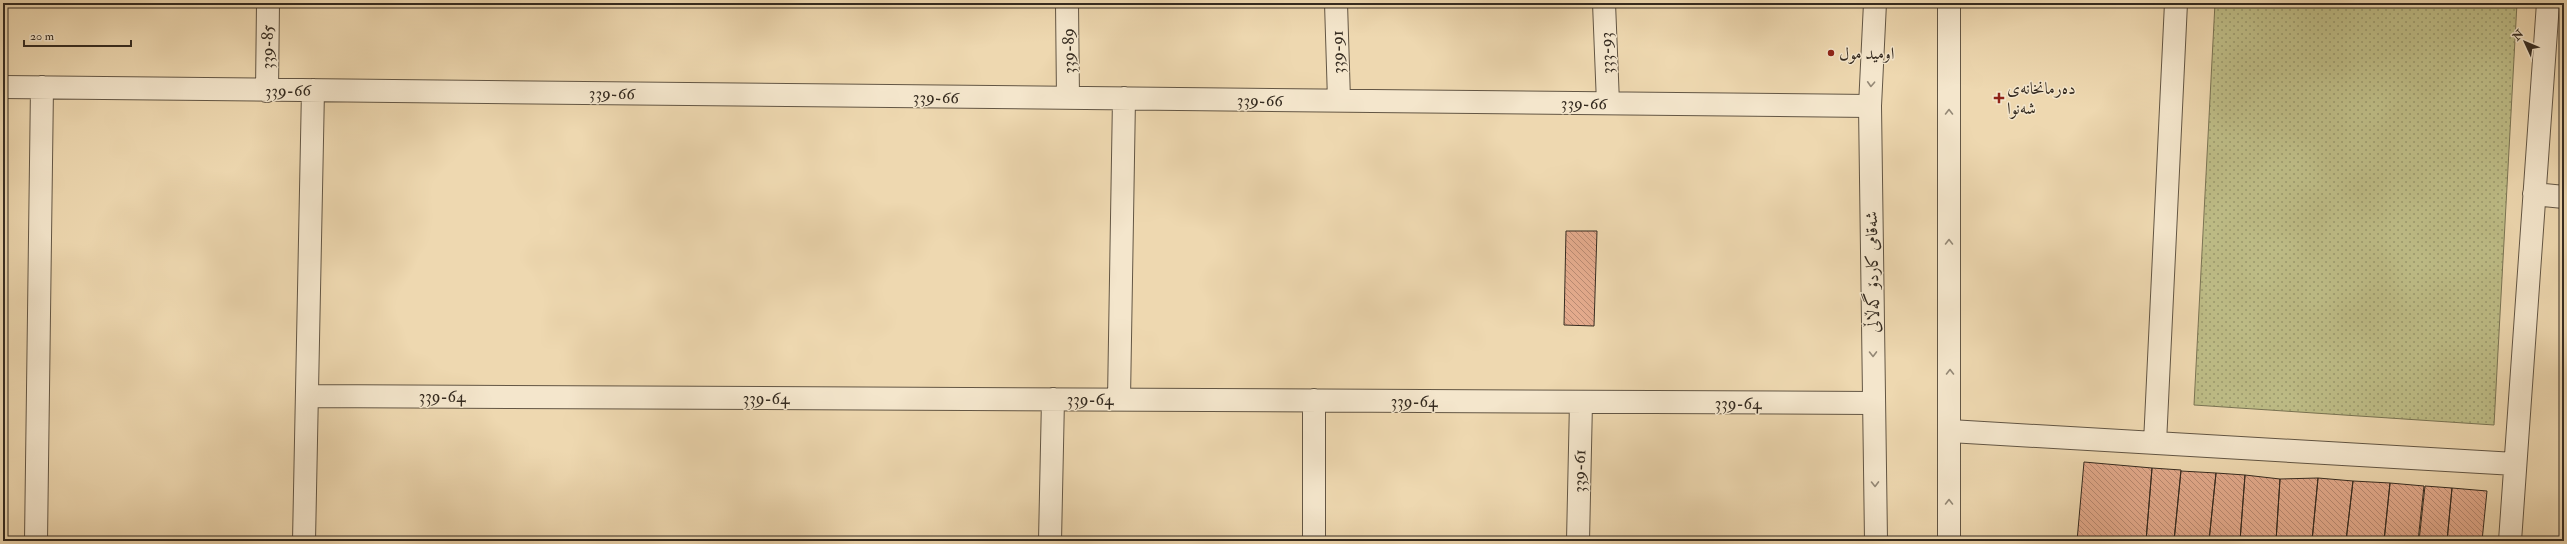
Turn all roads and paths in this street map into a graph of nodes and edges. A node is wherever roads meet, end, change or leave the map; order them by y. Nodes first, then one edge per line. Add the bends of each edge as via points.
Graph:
1 (268, 3) edge
2 (1067, 3) edge
3 (1336, 3) edge
4 (1604, 3) edge
5 (1874, 3) edge
6 (1949, 3) edge
7 (2176, 3) edge
8 (2548, 3) edge
9 (3, 87) edge
10 (42, 87) junction
11 (267, 90) junction
12 (313, 90) junction
13 (1068, 98) junction
14 (1124, 98) junction
15 (1339, 100) junction
16 (1608, 103) junction
17 (1870, 106) junction
18 (2534, 194) junction
19 (2564, 197) edge
20 (306, 396) junction
21 (1053, 399) junction
22 (1119, 399) junction
23 (1314, 400) junction
24 (1580, 402) junction
25 (1873, 403) junction
26 (1950, 431) junction
27 (2155, 443) junction
28 (2516, 464) junction
29 (36, 541) edge
30 (304, 541) edge
31 (1050, 541) edge
32 (1314, 541) edge
33 (1578, 541) edge
34 (1876, 541) edge
35 (1949, 541) edge
36 (2510, 541) edge

1 - 11 street, 339-85
2 - 13 street, 339-89
3 - 15 street, 339-91
4 - 16 street, 333-93
5 -> 17 street, شەقامی کاردۆ گەڵاڵی
26 -> 6 street
7 - 27 street
8 - 18 street
9 - 10 street, 339-66
10 - 11 street, 339-66
10 - 29 street
11 - 12 street, 339-66
12 - 13 street, 339-66
12 - 20 street
13 - 14 street, 339-66
14 - 15 street, 339-66
14 - 22 street
15 - 16 street, 339-66
16 - 17 street, 339-66
17 -> 25 street, شەقامی کاردۆ گەڵاڵی
18 - 19 street
18 - 28 street
20 - 21 street, 339-64
20 - 30 street
21 - 22 street, 339-64
21 - 31 street
22 - 23 street, 339-64
23 - 24 street, 339-64
23 - 32 street
24 - 25 street, 339-64
24 - 33 street, 339-61
25 -> 34 street, شەقامی کاردۆ گەڵاڵی
26 - 27 street
35 -> 26 street
27 - 28 street
28 - 36 street

